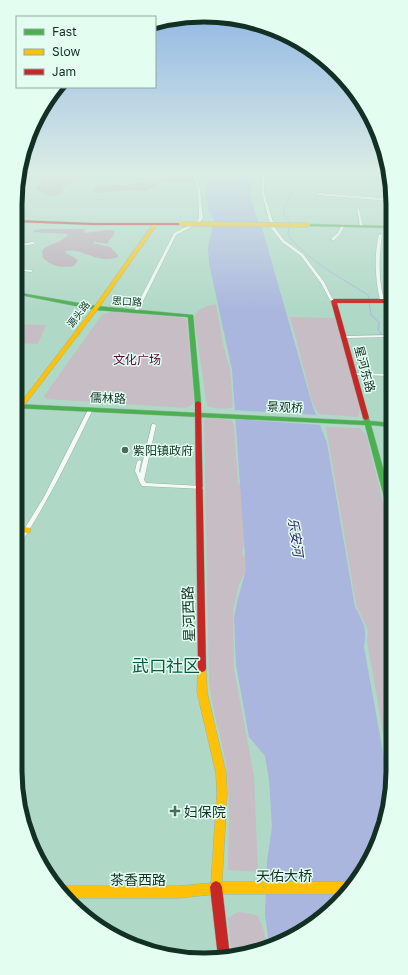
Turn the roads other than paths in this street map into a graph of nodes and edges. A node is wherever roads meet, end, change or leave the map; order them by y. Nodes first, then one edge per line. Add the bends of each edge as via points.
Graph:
1 (199, 220) edge
2 (270, 220) edge
3 (361, 220) edge
4 (22, 221) edge
5 (155, 225) junction
6 (343, 225) junction
7 (362, 226) junction
8 (386, 227) edge
9 (380, 235) dead end
10 (333, 239) dead end
11 (33, 243) dead end
12 (22, 245) edge
13 (22, 270) edge
14 (31, 271) dead end
15 (22, 294) edge
16 (382, 300) junction
17 (386, 300) edge
18 (334, 301) junction
19 (96, 308) junction
20 (136, 311) junction
21 (190, 316) joint
22 (386, 336) edge
23 (345, 337) junction
24 (356, 374) junction
25 (386, 375) edge
26 (22, 401) edge
27 (22, 406) edge
28 (91, 409) junction
29 (199, 415) junction
30 (369, 424) junction
31 (154, 425) dead end
32 (386, 425) edge
33 (139, 462) dead end
34 (141, 481) junction
35 (201, 488) junction
36 (386, 489) edge
37 (22, 529) edge
38 (27, 530) junction
39 (22, 538) edge
40 (216, 888) junction
41 (343, 888) edge
42 (68, 892) edge
43 (223, 952) edge

1 - 20 street via 175,234
2 - 18 street via 272,228 283,241 302,255 323,283 330,299
3 - 7 street
4 - 5 main road
5 - 6 main road, bridge
5 - 19 main road, 源头路
6 - 7 main road
6 - 10 street
7 - 8 main road
9 - 16 street via 376,275
11 - 12 street
13 - 14 street
15 - 19 main road, 思口路
16 - 17 main road
16 - 18 main road
18 - 23 main road, 星河东路
19 - 20 main road, 思口路
19 - 26 main road, 源头路
20 - 21 main road, 思口路
21 - 29 main road, 星河西路
22 - 23 street
23 - 24 main road, 星河东路
24 - 25 street
24 - 30 main road, 星河东路
27 - 28 main road, 儒林路
28 - 29 main road, 儒林路
28 - 38 street
29 - 30 main road, 景观桥
29 - 35 main road, 星河西路
30 - 32 main road, 景观桥
30 - 36 main road, 星河东路
31 - 34 street
33 - 34 street via 137,471
34 - 35 street via 148,486
35 - 40 main road, 星河西路 via 202,692 221,777 222,793
37 - 38 main road
38 - 39 street
40 - 41 main road, 天佑大桥
40 - 42 main road, 茶香西路 via 179,892
40 - 43 main road, 星河西路

